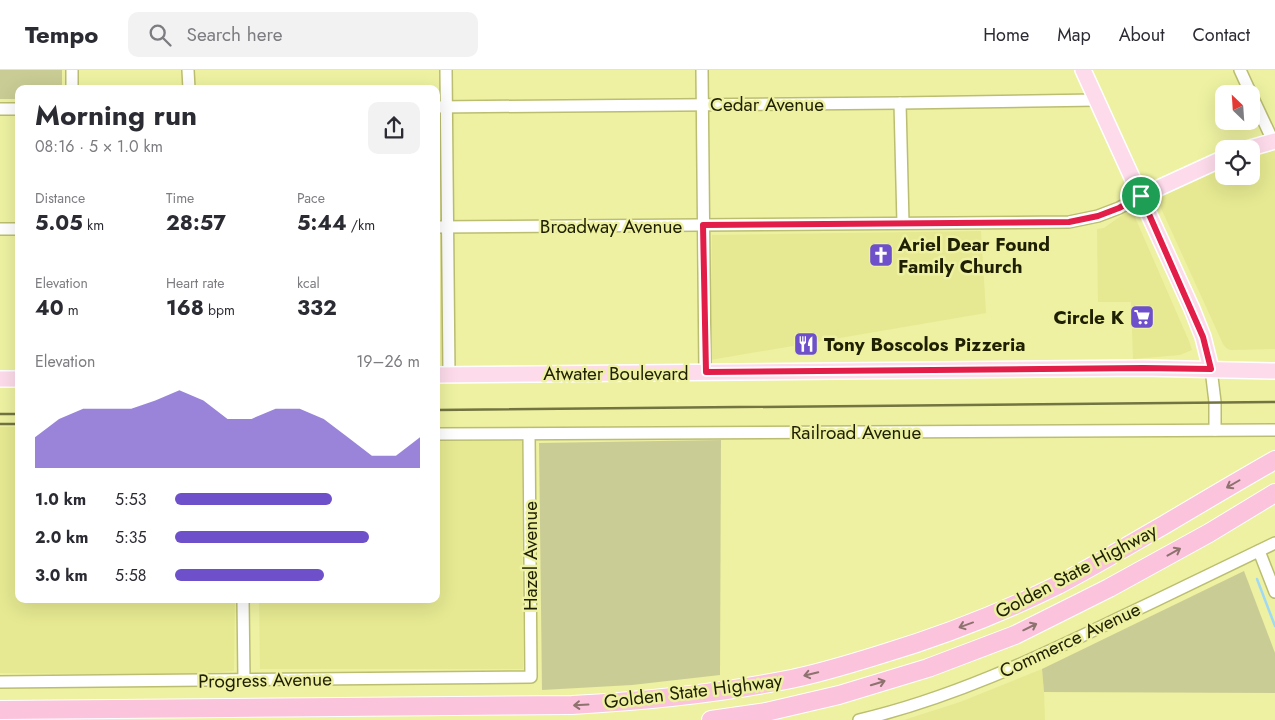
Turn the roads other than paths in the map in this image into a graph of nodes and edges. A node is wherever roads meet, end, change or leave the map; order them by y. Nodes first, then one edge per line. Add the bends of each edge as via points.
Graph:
1 (72, 70) edge
2 (188, 70) edge
3 (446, 70) edge
4 (702, 70) edge
5 (1083, 70) edge
6 (1240, 70) edge
7 (72, 85) edge
8 (189, 85) edge
9 (1247, 85) edge
10 (1097, 100) junction
11 (900, 103) junction
12 (702, 105) junction
13 (441, 107) edge
14 (0, 109) edge
15 (15, 109) edge
16 (1260, 112) edge
17 (1274, 141) edge
18 (1260, 145) edge
19 (1215, 162) edge
20 (1141, 196) junction
21 (903, 223) junction
22 (703, 225) junction
23 (442, 227) edge
24 (0, 229) edge
25 (15, 229) edge
26 (1211, 369) junction
27 (1275, 370) edge
28 (706, 372) junction
29 (443, 374) edge
30 (0, 379) edge
31 (15, 379) edge
32 (1215, 402) junction
33 (1215, 430) junction
34 (1244, 430) junction
35 (1275, 430) edge
36 (440, 434) edge
37 (529, 434) junction
38 (1275, 460) edge
39 (1275, 493) edge
40 (1275, 543) edge
41 (1259, 551) junction
42 (1275, 592) edge
43 (243, 603) edge
44 (531, 677) joint
45 (244, 680) junction
46 (0, 682) edge
47 (0, 710) edge
48 (711, 720) edge
49 (859, 720) edge

1 - 7 street
2 - 8 street
3 - 13 street
4 - 12 street
5 - 10 main road
6 - 9 street
10 - 11 street, Cedar Avenue
10 - 20 main road
11 - 12 street, Cedar Avenue
11 - 21 street
12 - 13 street, Cedar Avenue
12 - 22 street
13 - 23 street
14 - 15 street
16 - 17 street
17 - 18 main road
19 - 20 main road
20 - 21 street, Broadway Avenue via 1098,216 1069,222
20 - 26 main road via 1203,337
21 - 22 street, Broadway Avenue
22 - 23 street, Broadway Avenue
22 - 28 street
23 - 29 street
24 - 25 street
26 - 27 main road, Atwater Boulevard
26 - 28 main road, Atwater Boulevard
26 - 32 street
28 - 29 main road, Atwater Boulevard
30 - 31 main road
32 - 33 street
32 - 34 street via 1222,418
33 - 34 street, Railroad Avenue
33 - 37 street, Railroad Avenue
34 - 35 street, Railroad Avenue
36 - 37 street, Railroad Avenue
37 - 44 street, Hazel Avenue
38 -> 47 highway, Golden State Highway via 1104,560 1017,604 913,644 787,680 688,696 572,705
48 -> 39 highway, Golden State Highway via 766,712 839,695 928,668 1015,635 1110,588
40 - 41 street, Commerce Avenue
41 - 42 street
41 - 49 street, Commerce Avenue via 1068,643 982,680 889,713
43 - 45 street
44 - 45 street, Progress Avenue
45 - 46 street, Progress Avenue

